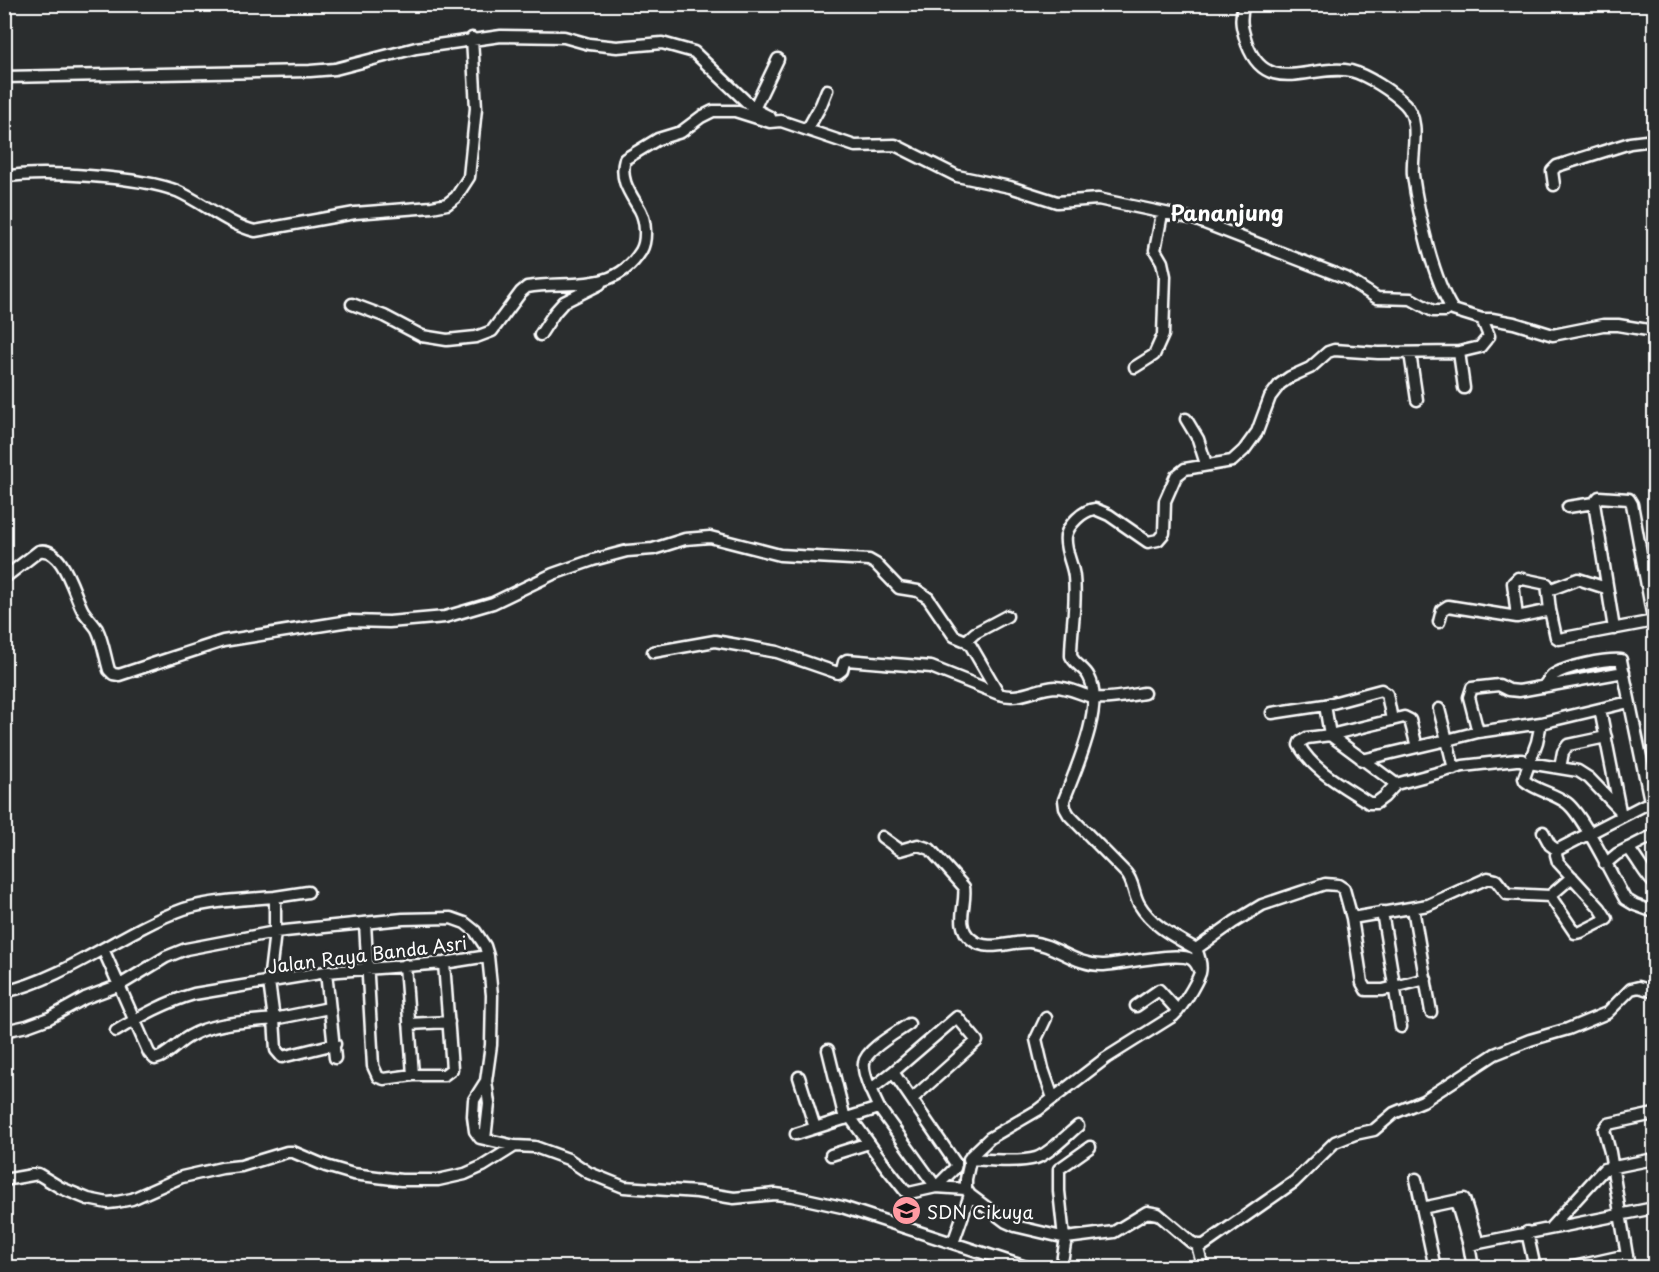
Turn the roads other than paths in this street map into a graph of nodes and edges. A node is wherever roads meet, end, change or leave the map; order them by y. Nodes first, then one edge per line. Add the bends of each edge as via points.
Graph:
1 (1244, 4) edge
2 (472, 38) junction
3 (778, 59) dead end
4 (4, 77) edge
5 (827, 90) dead end
6 (754, 109) junction
7 (781, 121) junction
8 (807, 130) junction
9 (1654, 140) edge
10 (4, 177) edge
11 (1554, 185) dead end
12 (1162, 214) junction
13 (608, 279) junction
14 (352, 304) dead end
15 (1451, 307) junction
16 (1482, 319) junction
17 (1654, 331) edge
18 (540, 335) dead end
19 (1459, 352) junction
20 (1410, 353) junction
21 (1135, 367) dead end
22 (1464, 388) dead end
23 (1417, 400) dead end
24 (1186, 419) dead end
25 (1206, 464) junction
26 (1594, 503) junction
27 (1568, 507) dead end
28 (4, 578) edge
29 (1606, 588) junction
30 (1549, 590) junction
31 (1550, 610) junction
32 (1007, 616) dead end
33 (1517, 617) junction
34 (1439, 622) dead end
35 (1654, 622) edge
36 (1614, 629) junction
37 (966, 641) junction
38 (653, 652) dead end
39 (1144, 693) dead end
40 (999, 694) junction
41 (1094, 698) junction
42 (1629, 702) junction
43 (1325, 705) junction
44 (1439, 709) dead end
45 (1600, 709) junction
46 (1272, 713) dead end
47 (1392, 720) junction
48 (1541, 723) junction
49 (1478, 732) junction
50 (1330, 735) junction
51 (1606, 737) junction
52 (1447, 740) junction
53 (1417, 747) junction
54 (1362, 760) junction
55 (1528, 764) junction
56 (1560, 768) junction
57 (1454, 769) junction
58 (1396, 784) junction
59 (1652, 800) edge
60 (1619, 812) junction
61 (1542, 832) dead end
62 (1588, 834) junction
63 (1654, 835) edge
64 (882, 837) dead end
65 (1628, 848) junction
66 (1557, 850) junction
67 (1605, 864) junction
68 (1572, 877) junction
69 (1654, 883) edge
70 (308, 892) dead end
71 (1550, 896) junction
72 (275, 897) junction
73 (1413, 908) junction
74 (1382, 912) junction
75 (1654, 912) edge
76 (1352, 918) junction
77 (365, 923) junction
78 (275, 932) junction
79 (103, 949) junction
80 (1196, 949) junction
81 (488, 956) junction
82 (444, 963) junction
83 (405, 965) junction
84 (368, 968) junction
85 (326, 972) junction
86 (1200, 973) junction
87 (1426, 979) junction
88 (269, 982) junction
89 (120, 985) junction
90 (1394, 986) junction
91 (4, 992) edge
92 (1654, 992) edge
93 (1136, 1006) dead end
94 (329, 1008) junction
95 (1178, 1011) junction
96 (1431, 1012) dead end
97 (1046, 1018) dead end
98 (135, 1019) junction
99 (274, 1019) junction
100 (449, 1022) junction
101 (409, 1024) junction
102 (909, 1024) dead end
103 (1401, 1027) dead end
104 (4, 1031) edge
105 (116, 1031) dead end
106 (335, 1044) junction
107 (828, 1050) dead end
108 (335, 1058) dead end
109 (893, 1072) junction
110 (413, 1075) junction
111 (799, 1077) dead end
112 (870, 1090) junction
113 (1053, 1098) junction
114 (912, 1099) junction
115 (879, 1108) junction
116 (1654, 1114) edge
117 (848, 1118) junction
118 (1078, 1126) dead end
119 (815, 1128) junction
120 (796, 1134) dead end
121 (869, 1143) junction
122 (515, 1146) junction
123 (1090, 1147) dead end
124 (831, 1155) dead end
125 (969, 1159) junction
126 (1654, 1159) edge
127 (1611, 1166) junction
128 (1416, 1179) dead end
129 (4, 1180) edge
130 (936, 1186) junction
131 (968, 1192) junction
132 (1422, 1208) junction
133 (1654, 1208) edge
134 (1621, 1215) junction
135 (1551, 1227) junction
136 (1527, 1232) junction
137 (1065, 1238) junction
138 (953, 1243) junction
139 (1473, 1244) junction
140 (1197, 1245) junction
141 (1627, 1255) junction
142 (1606, 1263) edge
143 (1534, 1266) edge
144 (1029, 1268) edge
145 (1060, 1268) edge
146 (1195, 1268) edge
147 (1435, 1268) edge
148 (1473, 1268) edge
149 (1516, 1268) edge
150 (1569, 1268) edge
151 (1629, 1268) edge

1 - 15 street via 1241,26 1256,60 1268,72 1280,75 1352,71 1406,105 1413,122 1413,174 1423,222 1435,270
2 - 4 street via 326,69
2 - 6 street via 564,37 617,47 672,45 700,56
2 - 10 street via 476,108 469,177 447,204 355,213 255,231 168,188 73,175
3 - 6 street
5 - 8 street
6 - 7 street
7 - 8 street
7 - 13 street via 713,111 681,132 657,139 625,159 623,179 643,215 644,243 634,259
8 - 12 street via 855,146 895,145 957,176 1057,202 1098,199
9 - 11 street via 1630,143 1557,166 1552,171
12 - 15 street via 1194,219 1346,278 1377,298 1412,299 1434,311
12 - 21 street via 1155,250 1165,276 1163,335 1154,355
13 - 14 street via 527,287 492,331 466,339 436,340 422,336
13 - 18 street via 564,302
15 - 16 street via 1458,313
16 - 17 street via 1514,323 1553,335 1603,325
16 - 19 street via 1488,339 1480,347
19 - 20 street
19 - 22 street
20 - 23 street
20 - 25 street via 1328,352 1310,368 1280,384 1270,397 1257,432 1238,456 1225,463
24 - 25 street
25 - 41 street via 1185,469 1176,476 1166,501 1164,533 1158,540 1148,542 1095,509 1085,512 1068,530 1066,545 1074,575 1075,603 1071,656 1090,677
26 - 27 street
26 - 29 street
26 - 35 street via 1599,498 1624,498 1632,504
28 - 37 street via 39,550 48,551 66,572 82,610 97,630 109,670 119,675 223,641 349,621 389,622 445,616 493,603 593,560 707,537 780,555 869,560 898,588 918,591 930,599 954,636
29 - 30 street via 1578,579
29 - 36 street
30 - 31 street
30 - 33 street via 1544,582 1514,580
31 - 33 street
31 - 36 street via 1558,639
32 - 37 street
33 - 34 street via 1448,606 1442,610
35 - 36 street
37 - 40 street
38 - 40 street via 715,641 777,652 838,673 847,660 924,666
39 - 41 street
40 - 41 street via 1016,696 1055,687
41 - 80 street via 1088,733 1064,800 1065,808 1132,880 1139,904 1152,921
42 - 45 street
42 - 49 street via 1624,672 1519,691 1499,685 1472,688 1469,697
42 - 59 street
43 - 46 street
43 - 47 street via 1381,690 1387,694
43 - 50 street
44 - 52 street
45 - 48 street
45 - 51 street
47 - 50 street
47 - 53 street via 1408,717
48 - 49 street
48 - 55 street
49 - 52 street
50 - 54 street
50 - 58 street via 1303,739 1299,745 1327,774 1369,803 1376,803
51 - 56 street via 1568,745
51 - 60 street
52 - 53 street
52 - 57 street
53 - 54 street
54 - 58 street
55 - 56 street
55 - 57 street via 1516,760
55 - 62 street via 1524,778 1527,783 1565,801
56 - 60 street via 1578,771 1589,778
57 - 58 street
59 - 60 street
60 - 62 street
61 - 66 street
62 - 66 street
62 - 67 street
63 - 65 street
64 - 86 street via 900,850 918,845 935,853 964,887 961,923 970,939 983,945 1030,942 1089,965 1188,958 1195,961
65 - 67 street
65 - 69 street
66 - 68 street via 1558,862
67 - 75 street via 1628,902
68 - 71 street
68 - 71 street via 1600,908 1605,921 1575,933
70 - 72 street
71 - 73 street via 1507,894 1496,880 1488,878
72 - 78 street
72 - 79 street via 186,909
73 - 74 street
73 - 87 street
74 - 76 street
74 - 90 street
76 - 80 street via 1344,889 1325,884 1262,905
76 - 90 street via 1364,987 1371,991
77 - 78 street
77 - 81 street via 451,918 475,931
77 - 84 street
78 - 88 street
78 - 89 street via 186,949
79 - 89 street
79 - 91 street via 20,989
80 - 86 street
81 - 82 street, Jalan Raya Banda Asri
81 - 122 street via 492,995 485,1139
82 - 83 street, Jalan Raya Banda Asri
82 - 100 street
83 - 84 street, Jalan Raya Banda Asri
83 - 101 street
84 - 85 street, Jalan Raya Banda Asri
84 - 110 street via 375,1072 384,1079
85 - 88 street, Jalan Raya Banda Asri
85 - 94 street
86 - 95 street
87 - 90 street
87 - 96 street
88 - 98 street, Jalan Raya Banda Asri via 194,994
88 - 99 street
89 - 98 street
89 - 104 street via 49,1018
90 - 103 street
92 - 140 street via 1639,987 1631,989 1611,1011 1495,1054 1424,1101 1394,1113 1374,1130 1335,1142 1294,1182 1204,1245
93 - 95 street via 1160,991
94 - 99 street
94 - 106 street
95 - 113 street
97 - 113 street via 1036,1039
98 - 99 street via 155,1059 191,1035 211,1028
98 - 105 street, Jalan Raya Banda Asri
99 - 106 street via 276,1050 282,1057
100 - 101 street
100 - 110 street via 450,1071 444,1075
101 - 110 street
102 - 112 street via 874,1048 865,1059
106 - 108 street
107 - 117 street
109 - 112 street
109 - 114 street
109 - 114 street via 957,1017 977,1041
111 - 119 street
112 - 115 street
113 - 125 street via 990,1138
114 - 130 street via 956,1164
115 - 117 street
115 - 130 street
116 - 127 street via 1606,1126
117 - 119 street
117 - 121 street
118 - 125 street via 1035,1158
119 - 120 street
121 - 124 street
121 - 130 street via 906,1192
122 - 129 street via 483,1167 438,1180 353,1174 287,1152 241,1167 182,1177 132,1199 108,1203 61,1188 38,1174
122 - 138 street via 535,1147 568,1159 589,1173 624,1187 734,1198 792,1196 842,1207
123 - 137 street via 1059,1169
125 - 131 street
126 - 127 street
127 - 134 street
127 - 135 street
128 - 132 street
130 - 131 street
131 - 137 street via 1015,1226
131 - 138 street
132 - 139 street via 1456,1201
132 - 147 street
133 - 134 street
134 - 135 street
134 - 141 street
135 - 136 street
136 - 139 street
136 - 143 street
137 - 140 street via 1114,1232 1147,1212 1158,1214
137 - 145 street
138 - 144 street
139 - 148 street
140 - 146 street via 1201,1260
141 - 142 street
141 - 151 street
142 - 150 street
143 - 149 street

